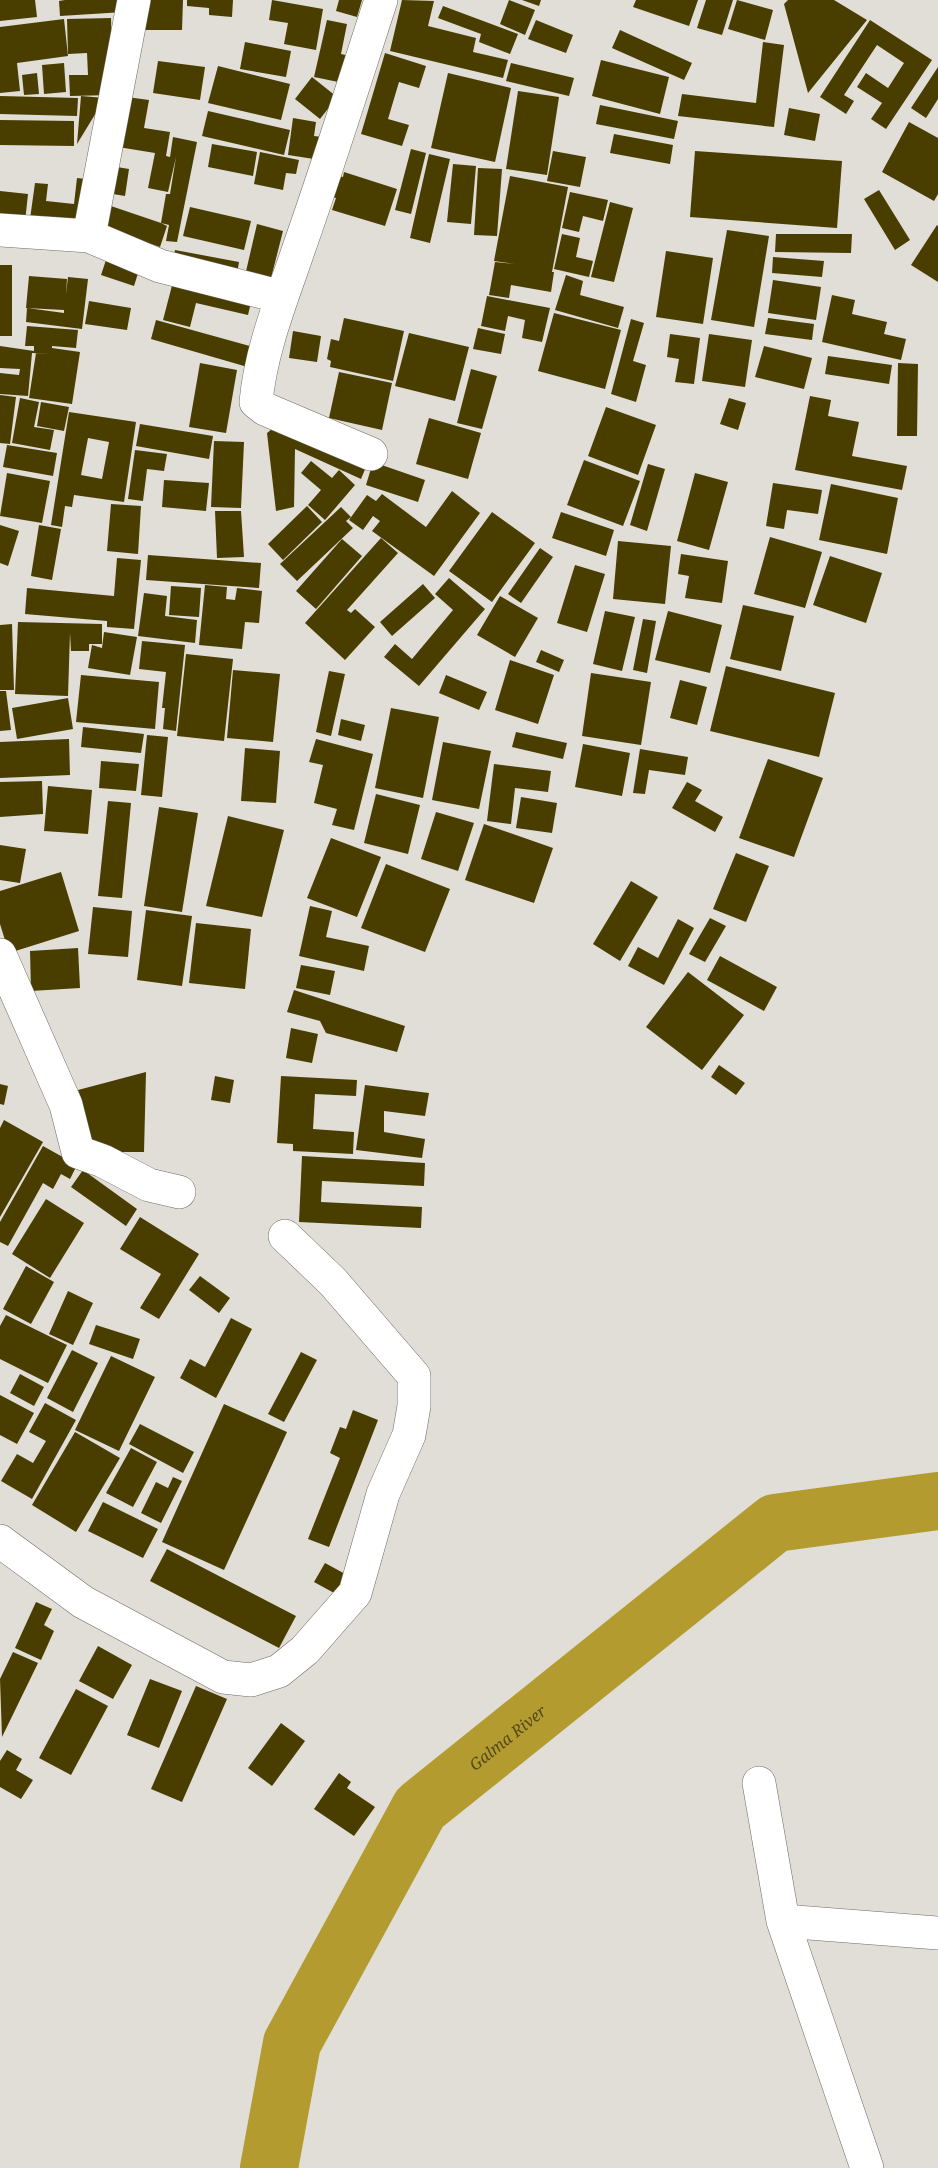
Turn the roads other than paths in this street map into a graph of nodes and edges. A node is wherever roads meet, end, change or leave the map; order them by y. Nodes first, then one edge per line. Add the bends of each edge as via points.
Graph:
1 (134, 0) edge
2 (381, 0) edge
3 (0, 230) edge
4 (89, 236) junction
5 (282, 297) junction
6 (370, 453) dead end
7 (0, 955) edge
8 (179, 1192) dead end
9 (285, 1236) dead end
10 (0, 1541) edge
11 (759, 1783) dead end
12 (783, 1921) junction
13 (938, 1934) edge
14 (867, 2168) edge

1 - 4 street
2 - 5 street
3 - 4 street
4 - 5 street via 160,266
5 - 6 street via 259,375 256,402 265,410
7 - 8 street via 66,1105 78,1152 149,1185
9 - 10 street via 333,1282 414,1376 410,1435 383,1494 355,1593 305,1650 279,1671 251,1680 223,1677 82,1602
11 - 12 street
12 - 13 street
12 - 14 street

